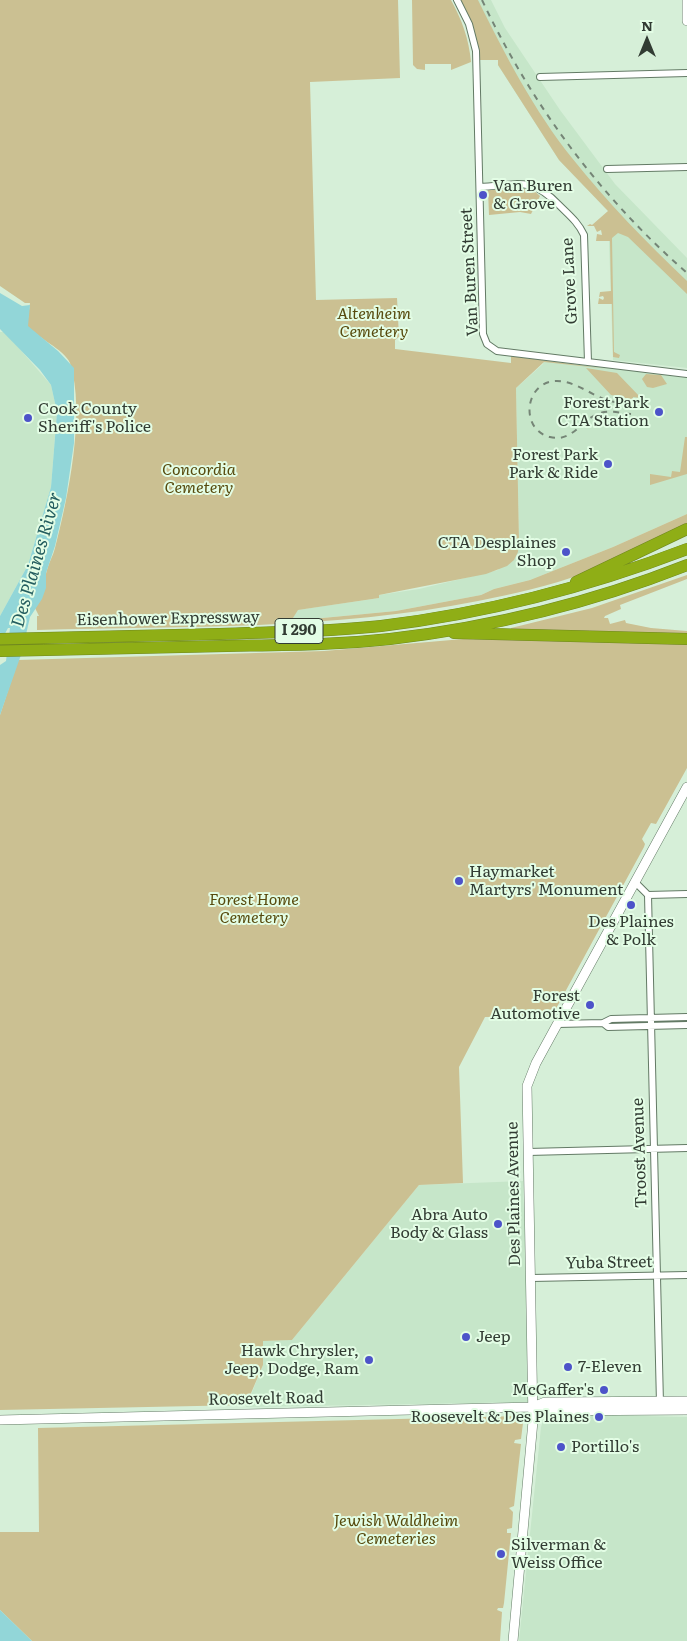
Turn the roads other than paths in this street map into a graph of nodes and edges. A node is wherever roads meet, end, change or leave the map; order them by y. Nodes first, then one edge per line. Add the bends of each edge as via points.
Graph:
1 (457, 0) edge
2 (686, 0) edge
3 (687, 21) edge
4 (687, 73) edge
5 (540, 77) dead end
6 (687, 167) edge
7 (607, 169) dead end
8 (480, 187) junction
9 (588, 362) junction
10 (687, 374) edge
11 (687, 529) edge
12 (687, 549) edge
13 (687, 565) edge
14 (559, 592) junction
15 (442, 632) junction
16 (0, 639) edge
17 (687, 639) edge
18 (0, 651) edge
19 (687, 786) edge
20 (636, 882) junction
21 (687, 894) edge
22 (648, 895) junction
23 (687, 1017) edge
24 (650, 1018) junction
25 (603, 1023) junction
26 (557, 1024) junction
27 (687, 1025) edge
28 (650, 1026) junction
29 (687, 1148) edge
30 (654, 1149) junction
31 (528, 1152) junction
32 (658, 1275) junction
33 (687, 1275) edge
34 (531, 1278) junction
35 (660, 1401) junction
36 (687, 1401) edge
37 (533, 1407) junction
38 (687, 1410) edge
39 (661, 1411) junction
40 (0, 1420) edge
41 (513, 1641) edge

1 - 8 street, Van Buren Street via 469,24 476,51
2 - 3 main road
4 - 5 street
6 - 7 street
8 - 9 street, Grove Lane via 535,186 549,194 580,226 584,235
8 - 9 street, Van Buren Street via 483,334 487,344 497,350
9 - 10 street, Van Buren Street
11 - 14 highway
12 - 14 highway, Eisenhower Expressway / I 290
13 - 15 highway, Eisenhower Expressway / I 290 via 588,600 536,614
14 - 16 highway, Eisenhower Expressway / I 290 via 471,612 343,630
15 - 17 highway
15 - 18 highway, Eisenhower Expressway / I 290 via 336,642
19 - 20 main road, Des Plaines Avenue
20 - 22 street
20 - 26 main road, Des Plaines Avenue
21 - 22 street
22 - 24 street, Troost Avenue
23 - 24 street
24 - 25 street via 612,1019
24 - 28 street, Troost Avenue
25 - 26 street
25 - 28 street via 608,1027
26 - 31 main road, Des Plaines Avenue via 529,1077
27 - 28 street
28 - 30 street, Troost Avenue
29 - 30 street
30 - 31 street
30 - 32 street, Troost Avenue
31 - 34 main road, Des Plaines Avenue
32 - 33 street, Yuba Street
32 - 34 street, Yuba Street
32 - 35 street, Troost Avenue
34 - 37 main road, Des Plaines Avenue
35 - 36 main road, Roosevelt Road
35 - 37 main road, Roosevelt Road via 545,1402
35 - 39 street, Troost Avenue
37 - 39 main road, Roosevelt Road via 545,1411
37 - 40 main road, Roosevelt Road
37 - 41 main road, Des Plaines Avenue via 526,1522
38 - 39 main road, Roosevelt Road

